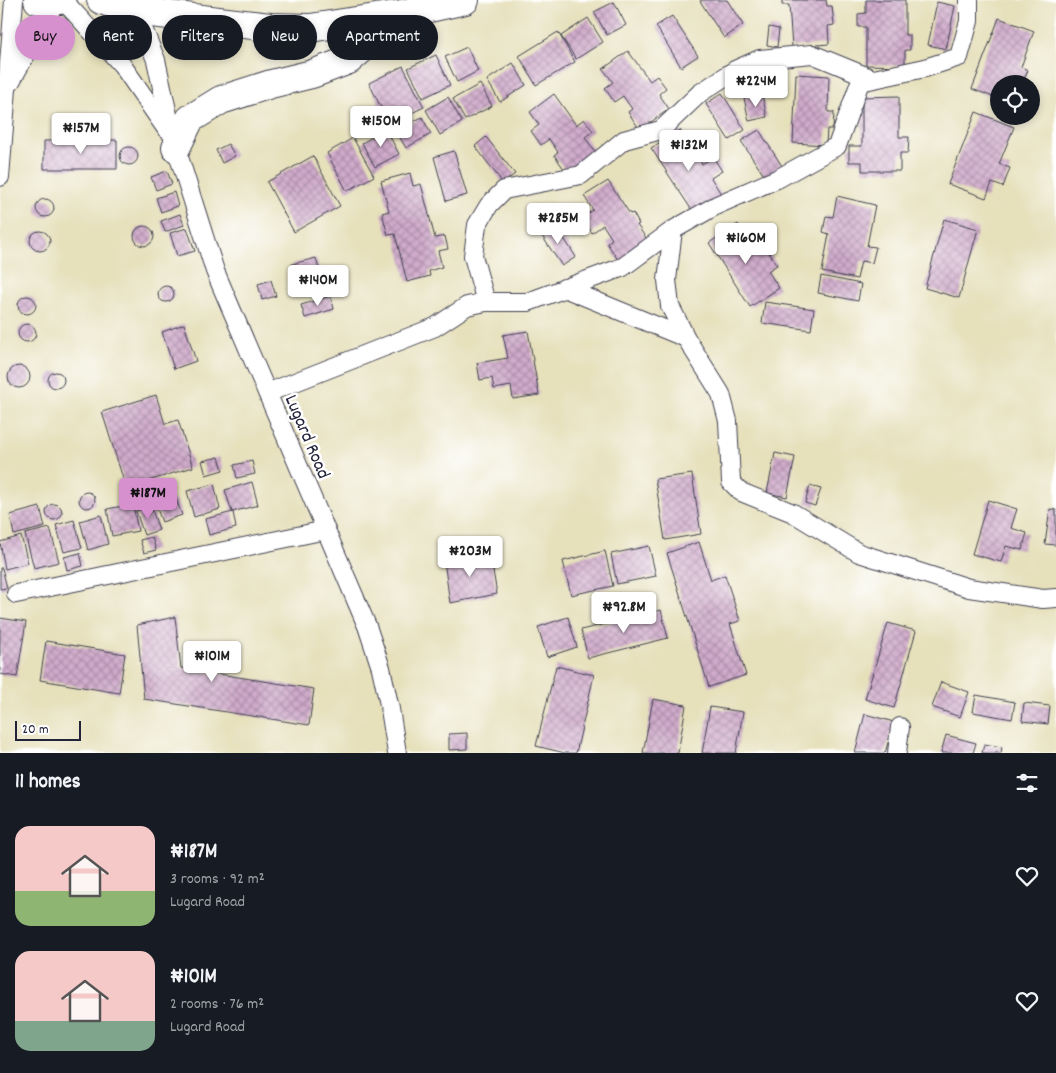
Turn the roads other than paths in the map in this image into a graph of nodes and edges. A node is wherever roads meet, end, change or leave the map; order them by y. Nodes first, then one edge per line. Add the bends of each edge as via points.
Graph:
1 (14, 0) edge
2 (54, 0) edge
3 (101, 0) edge
4 (465, 0) edge
5 (969, 0) edge
6 (134, 6) edge
7 (402, 14) junction
8 (873, 79) junction
9 (8, 86) junction
10 (175, 143) junction
11 (0, 177) edge
12 (673, 230) junction
13 (564, 288) junction
14 (486, 302) junction
15 (686, 338) junction
16 (267, 393) junction
17 (326, 530) junction
18 (16, 594) dead end
19 (1056, 598) edge
20 (900, 727) dead end
21 (397, 753) edge
22 (897, 753) edge

1 - 9 street
2 - 9 street
2 - 10 street via 122,65
3 - 6 main road
4 - 7 main road
5 - 8 street via 969,21 959,57
6 - 7 main road via 270,27 310,28
6 - 10 street via 156,60
7 - 10 main road via 349,60 221,100 190,119
8 - 12 street via 860,82 837,146
8 - 14 street via 812,54 760,59 735,70 700,93 661,130 624,140 580,175 504,190 489,205 477,225 473,256
9 - 11 street
10 - 16 street, Lugard Road via 215,271
12 - 13 street via 623,267
12 - 15 street via 667,280 670,306
13 - 14 street via 528,302
13 - 15 street
14 - 16 street via 467,306 435,328
15 - 19 street via 721,394 728,421 731,482 741,492 792,513 859,553 968,588 1042,599
16 - 17 street, Lugard Road
17 - 18 street
17 - 21 street, Lugard Road via 367,626 381,668
20 - 22 street

